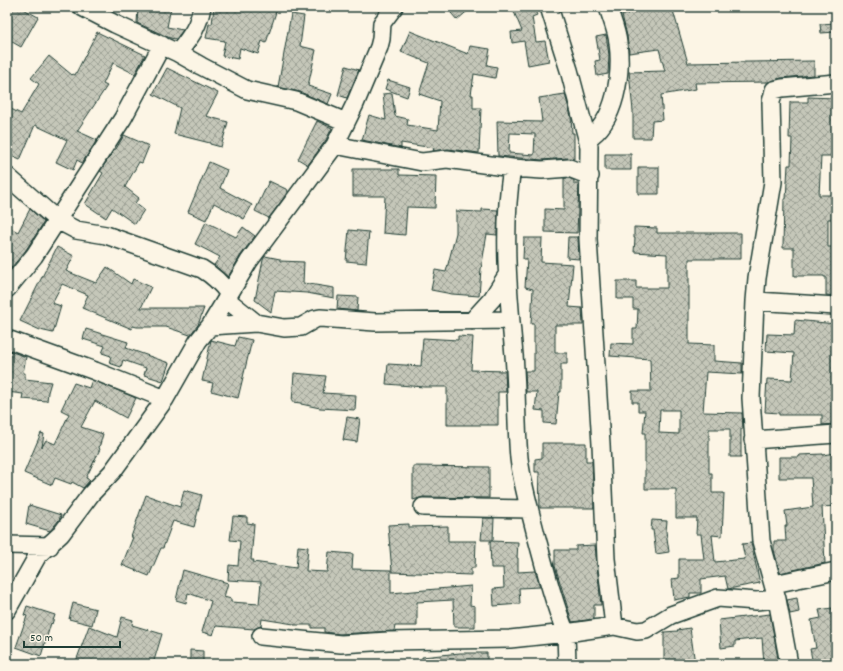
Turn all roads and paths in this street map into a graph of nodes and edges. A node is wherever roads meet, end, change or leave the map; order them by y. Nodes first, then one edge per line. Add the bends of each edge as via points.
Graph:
1 (82, 7) edge
2 (202, 7) edge
3 (394, 7) edge
4 (549, 7) edge
5 (608, 7) edge
6 (162, 45) junction
7 (178, 53) junction
8 (836, 83) edge
9 (346, 122) junction
10 (588, 143) junction
11 (335, 145) junction
12 (512, 168) junction
13 (570, 168) junction
14 (7, 176) edge
15 (590, 176) junction
16 (57, 220) junction
17 (507, 275) junction
18 (7, 289) edge
19 (228, 296) junction
20 (755, 301) junction
21 (836, 306) edge
22 (472, 320) junction
23 (510, 320) junction
24 (256, 323) junction
25 (210, 326) junction
26 (7, 339) edge
27 (165, 399) junction
28 (836, 434) edge
29 (753, 440) junction
30 (423, 508) dead end
31 (529, 509) junction
32 (7, 545) edge
33 (50, 546) junction
34 (836, 572) edge
35 (775, 591) junction
36 (7, 610) edge
37 (614, 626) junction
38 (566, 633) junction
39 (261, 636) dead end
40 (568, 664) edge
41 (789, 664) edge

1 - 6 street
2 - 7 street via 194,31
3 - 9 street via 382,23 379,47
4 - 10 street via 570,70
5 - 10 street via 618,42 617,93 605,121
6 - 7 street
6 - 16 street via 123,118
7 - 9 street via 247,90 296,101
8 - 20 street via 774,90 773,182
9 - 11 street
10 - 13 street
10 - 15 street
11 - 12 street via 422,162 447,159
11 - 19 street via 249,261
12 - 13 street
12 - 17 street via 508,194
13 - 15 street
14 - 16 street
15 - 37 street via 588,240 606,559
16 - 18 street via 34,256
16 - 19 street via 76,230 106,235 202,270 220,281
17 - 22 street via 492,299
17 - 23 street
19 - 24 street
19 - 25 street
20 - 21 street
20 - 29 street via 751,398
22 - 23 street
22 - 24 street via 375,322 320,318 301,327 284,328
23 - 31 street via 519,459
24 - 25 street
25 - 27 street via 198,341
26 - 27 street
27 - 33 street via 112,472
28 - 29 street
29 - 35 street via 761,541
30 - 31 street
31 - 38 street via 553,597
32 - 33 street
33 - 36 street via 38,555
34 - 35 street
35 - 37 street via 756,601 718,598 671,615 646,630 637,631
35 - 41 street
37 - 38 street
38 - 39 street via 510,639 341,644
38 - 40 street

